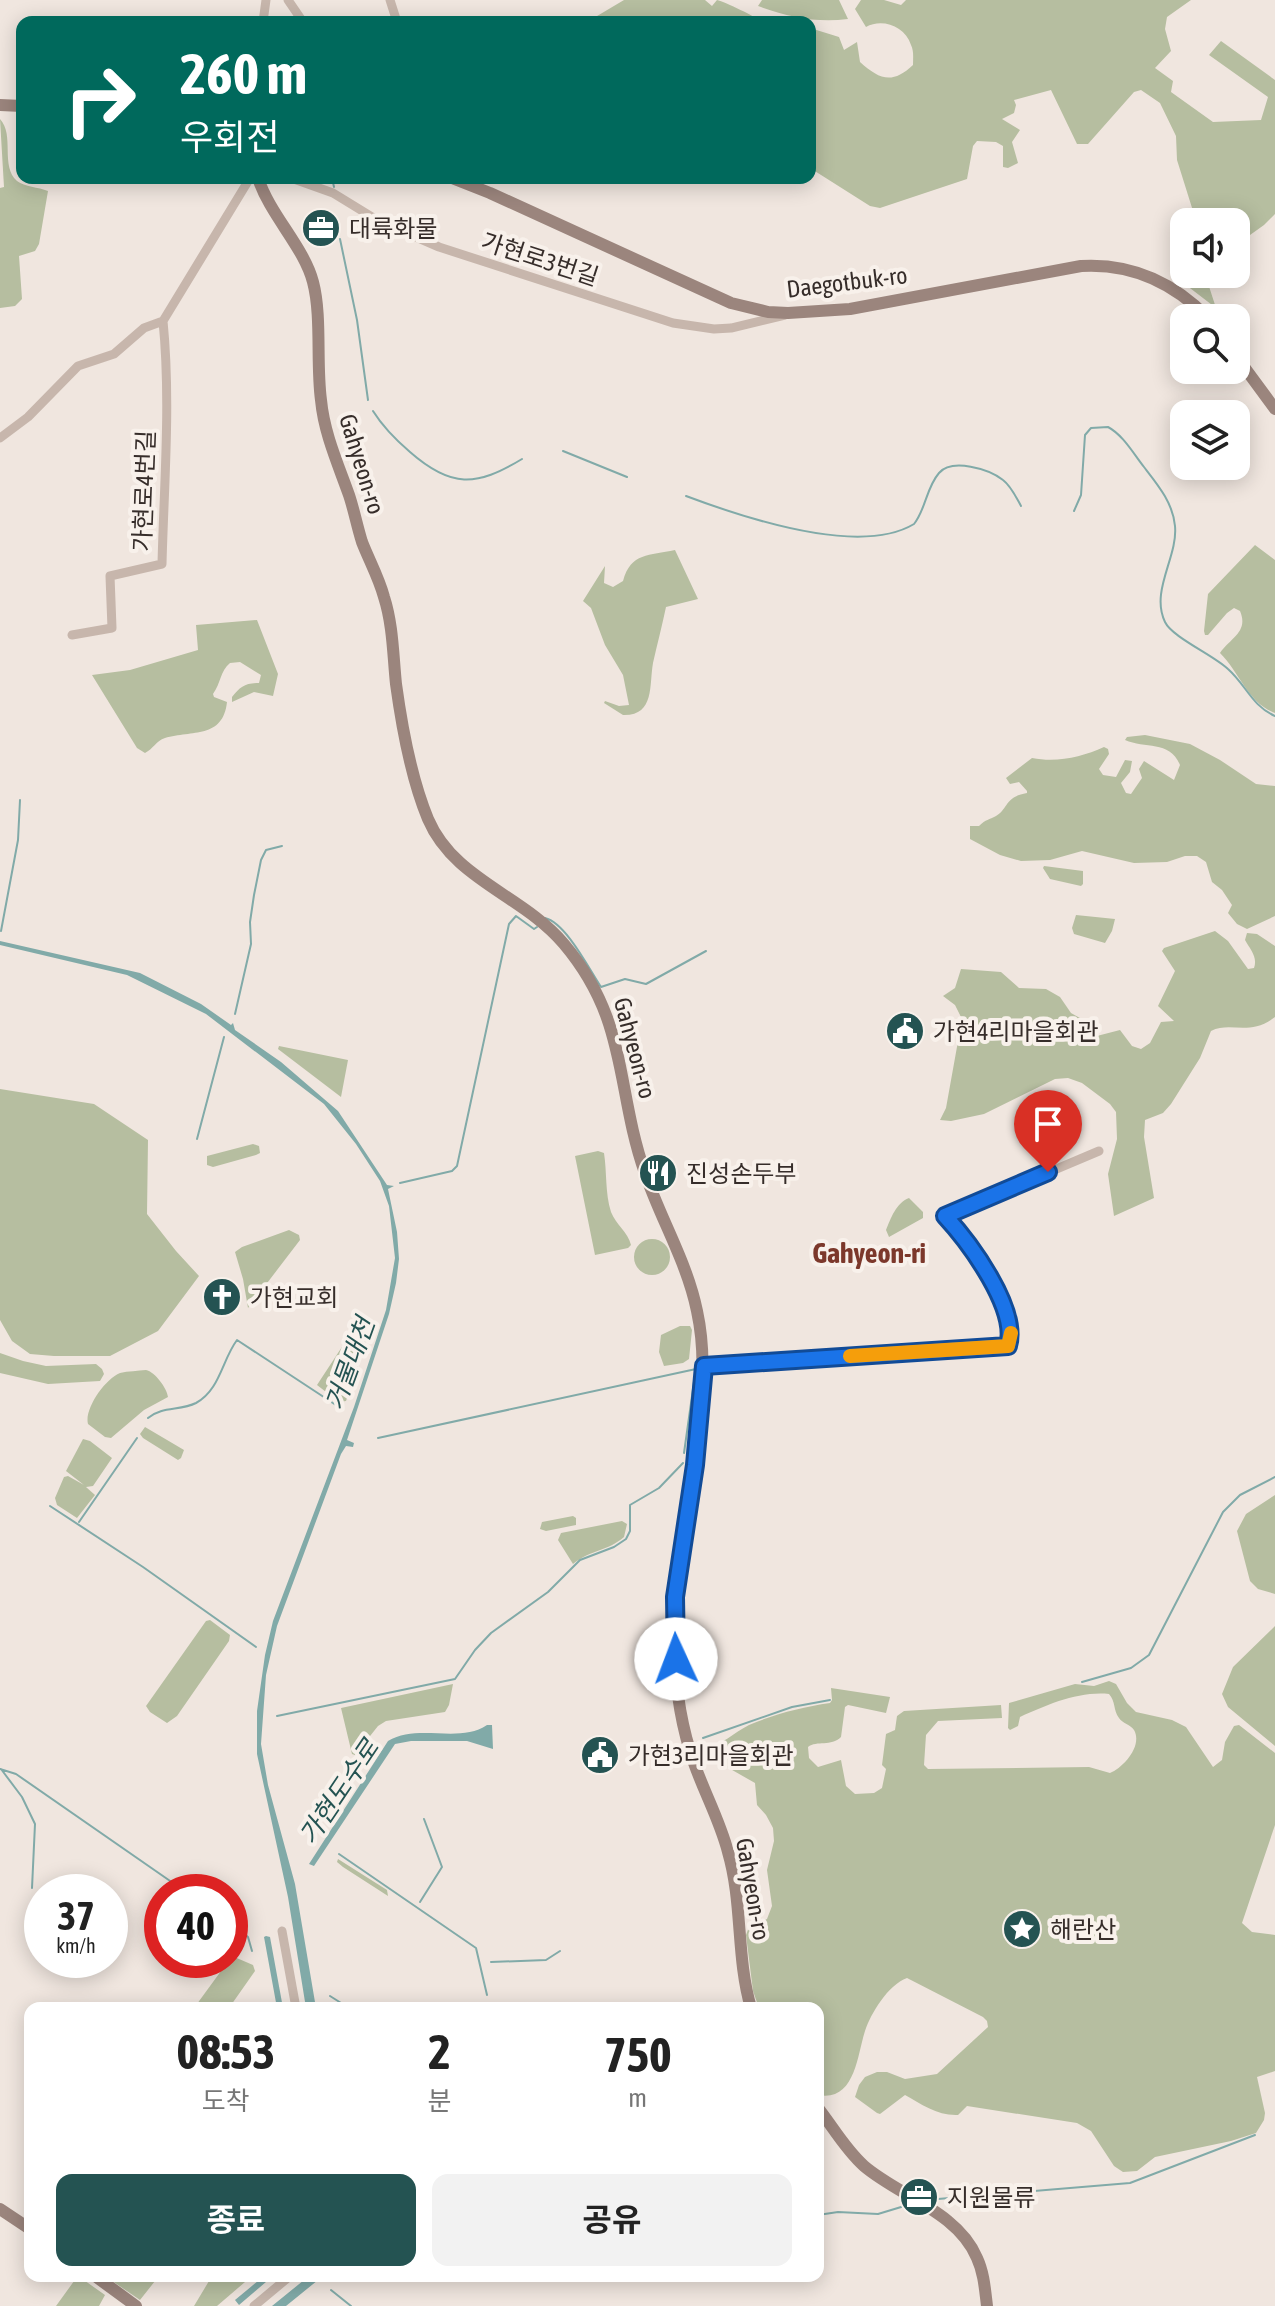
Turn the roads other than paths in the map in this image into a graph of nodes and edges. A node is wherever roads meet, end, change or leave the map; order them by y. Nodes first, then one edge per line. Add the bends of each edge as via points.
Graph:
1 (246, 184) edge
2 (261, 184) edge
3 (308, 184) edge
4 (467, 184) edge
5 (1192, 304) edge
6 (788, 313) junction
7 (163, 321) junction
8 (1250, 375) edge
9 (1275, 409) edge
10 (0, 438) edge
11 (72, 635) dead end
12 (1099, 1151) dead end
13 (704, 1366) junction
14 (282, 1931) dead end
15 (295, 2002) edge
16 (750, 2002) edge
17 (824, 2116) edge
18 (0, 2209) edge
19 (24, 2225) edge
20 (103, 2282) edge
21 (283, 2282) edge
22 (136, 2306) edge
23 (254, 2306) edge
24 (987, 2306) edge

1 - 7 street
2 - 13 street, Gahyeon-ro via 313,281 328,438 384,593 402,717 426,814 436,836 470,873 562,941 601,1000 617,1047 639,1154 693,1292
3 - 6 street, 가현로3번길 via 439,247 654,318 714,329
4 - 6 street, Daegotbuk-ro via 719,298
5 - 6 street, Daegotbuk-ro via 1157,279 1102,265 850,309
7 - 10 street via 144,328 114,354 78,366
7 - 11 street, 가현로4번길 via 167,470 162,564 110,576 112,628
8 - 9 street
12 - 13 street via 945,1216 972,1246 999,1293 1011,1332 1008,1346
13 - 16 street, Gahyeon-ro via 674,1641 690,1751 734,1876
14 - 15 street
17 - 24 street via 861,2163 967,2241 979,2261
18 - 19 street
20 - 22 street
21 - 23 street

